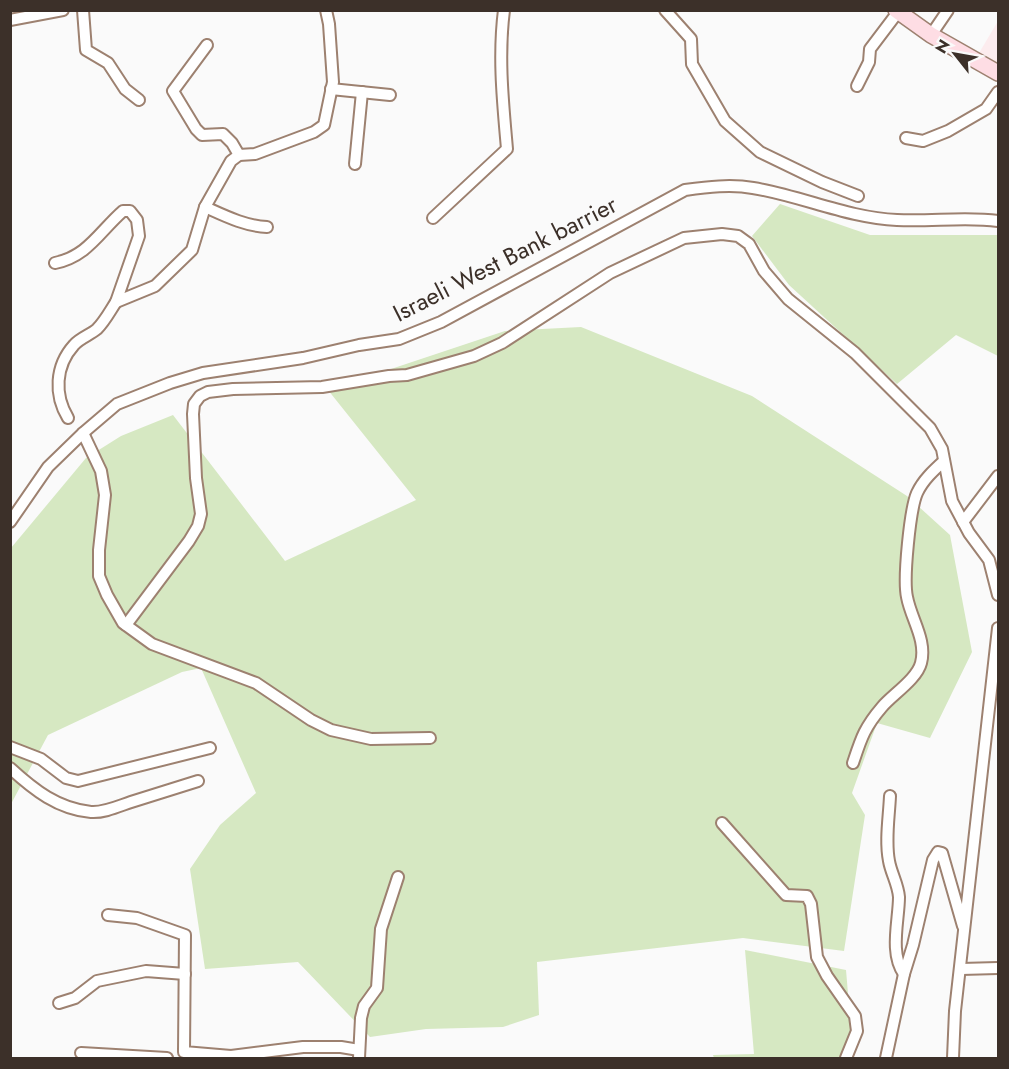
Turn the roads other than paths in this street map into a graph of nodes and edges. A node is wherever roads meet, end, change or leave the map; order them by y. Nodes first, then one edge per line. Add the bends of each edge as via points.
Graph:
1 (63, 10) edge
2 (83, 10) edge
3 (326, 10) edge
4 (504, 10) edge
5 (665, 10) edge
6 (948, 10) edge
7 (897, 11) edge
8 (10, 20) edge
9 (931, 35) junction
10 (207, 45) dead end
11 (999, 72) edge
12 (857, 86) dead end
13 (331, 89) junction
14 (362, 92) junction
15 (999, 92) edge
16 (390, 95) dead end
17 (139, 100) dead end
18 (906, 138) dead end
19 (239, 155) junction
20 (355, 164) dead end
21 (858, 196) dead end
22 (205, 207) junction
23 (433, 218) dead end
24 (999, 221) edge
25 (267, 227) dead end
26 (55, 263) dead end
27 (116, 302) junction
28 (68, 418) dead end
29 (82, 433) junction
30 (944, 461) junction
31 (999, 476) edge
32 (10, 522) edge
33 (963, 522) junction
34 (999, 595) edge
35 (126, 626) junction
36 (999, 627) edge
37 (993, 727) edge
38 (430, 738) dead end
39 (10, 747) edge
40 (210, 748) dead end
41 (853, 763) dead end
42 (10, 768) edge
43 (198, 781) dead end
44 (890, 796) dead end
45 (722, 823) dead end
46 (398, 877) dead end
47 (108, 915) dead end
48 (965, 934) junction
49 (999, 968) edge
50 (960, 969) junction
51 (185, 974) junction
52 (904, 974) junction
53 (59, 1003) dead end
54 (81, 1053) dead end
55 (359, 1054) edge
56 (181, 1055) edge
57 (167, 1059) edge
58 (846, 1059) edge
59 (886, 1059) edge
60 (953, 1059) edge

1 - 8 street
2 - 17 street via 86,50 108,63 125,89
3 - 13 street
4 - 23 street via 501,89 507,149
5 - 21 street via 691,39 692,64 725,121 760,152
6 - 9 street
7 - 9 main road
7 - 12 street via 870,49 869,62
9 - 11 main road
10 - 19 street via 173,91 195,129 202,135 223,134
13 - 14 street
13 - 19 street via 324,125 255,154
14 - 16 street
14 - 20 street
15 - 18 street via 986,109 948,131 923,141
19 - 22 street via 231,161
22 - 25 street via 229,218
22 - 27 street via 192,250 155,286
24 - 29 street, Israeli West Bank barrier via 897,220 753,188 713,186 685,190 441,322 399,339 170,382 117,404
26 - 27 street via 76,257 123,211 129,211 137,220 139,236
27 - 28 street via 99,327 75,344 63,362 58,399
29 - 32 street, Israeli West Bank barrier via 48,467
29 - 35 street via 101,471 105,495 99,576
30 - 33 street via 952,501
30 - 35 street via 942,448 930,428 855,353 788,299 764,271 749,244 738,236 722,234 684,238 610,273 502,343 474,356 407,375 322,387 233,388 200,396 193,414 201,514 198,526
30 - 41 street via 918,491 910,520 906,595 922,640 921,664 864,729
31 - 33 street
33 - 34 street via 989,560
35 - 38 street via 152,644 256,683 331,730 371,739
36 - 37 street
37 - 48 street
39 - 40 street via 42,759 66,778 78,781
42 - 43 street via 47,798 90,812
44 - 52 street via 887,846 898,895 898,966
45 - 58 street via 786,895 807,896 817,957 855,1016 857,1031
46 - 55 street via 381,929 377,988 361,1018
47 - 51 street via 137,918 185,935
48 - 50 street
48 - 52 street via 947,867 938,852
49 - 50 street
50 - 60 street
51 - 53 street via 146,971 97,981 75,998
51 - 56 street
52 - 59 street
54 - 57 street
55 - 56 street via 341,1047 303,1047 231,1056

